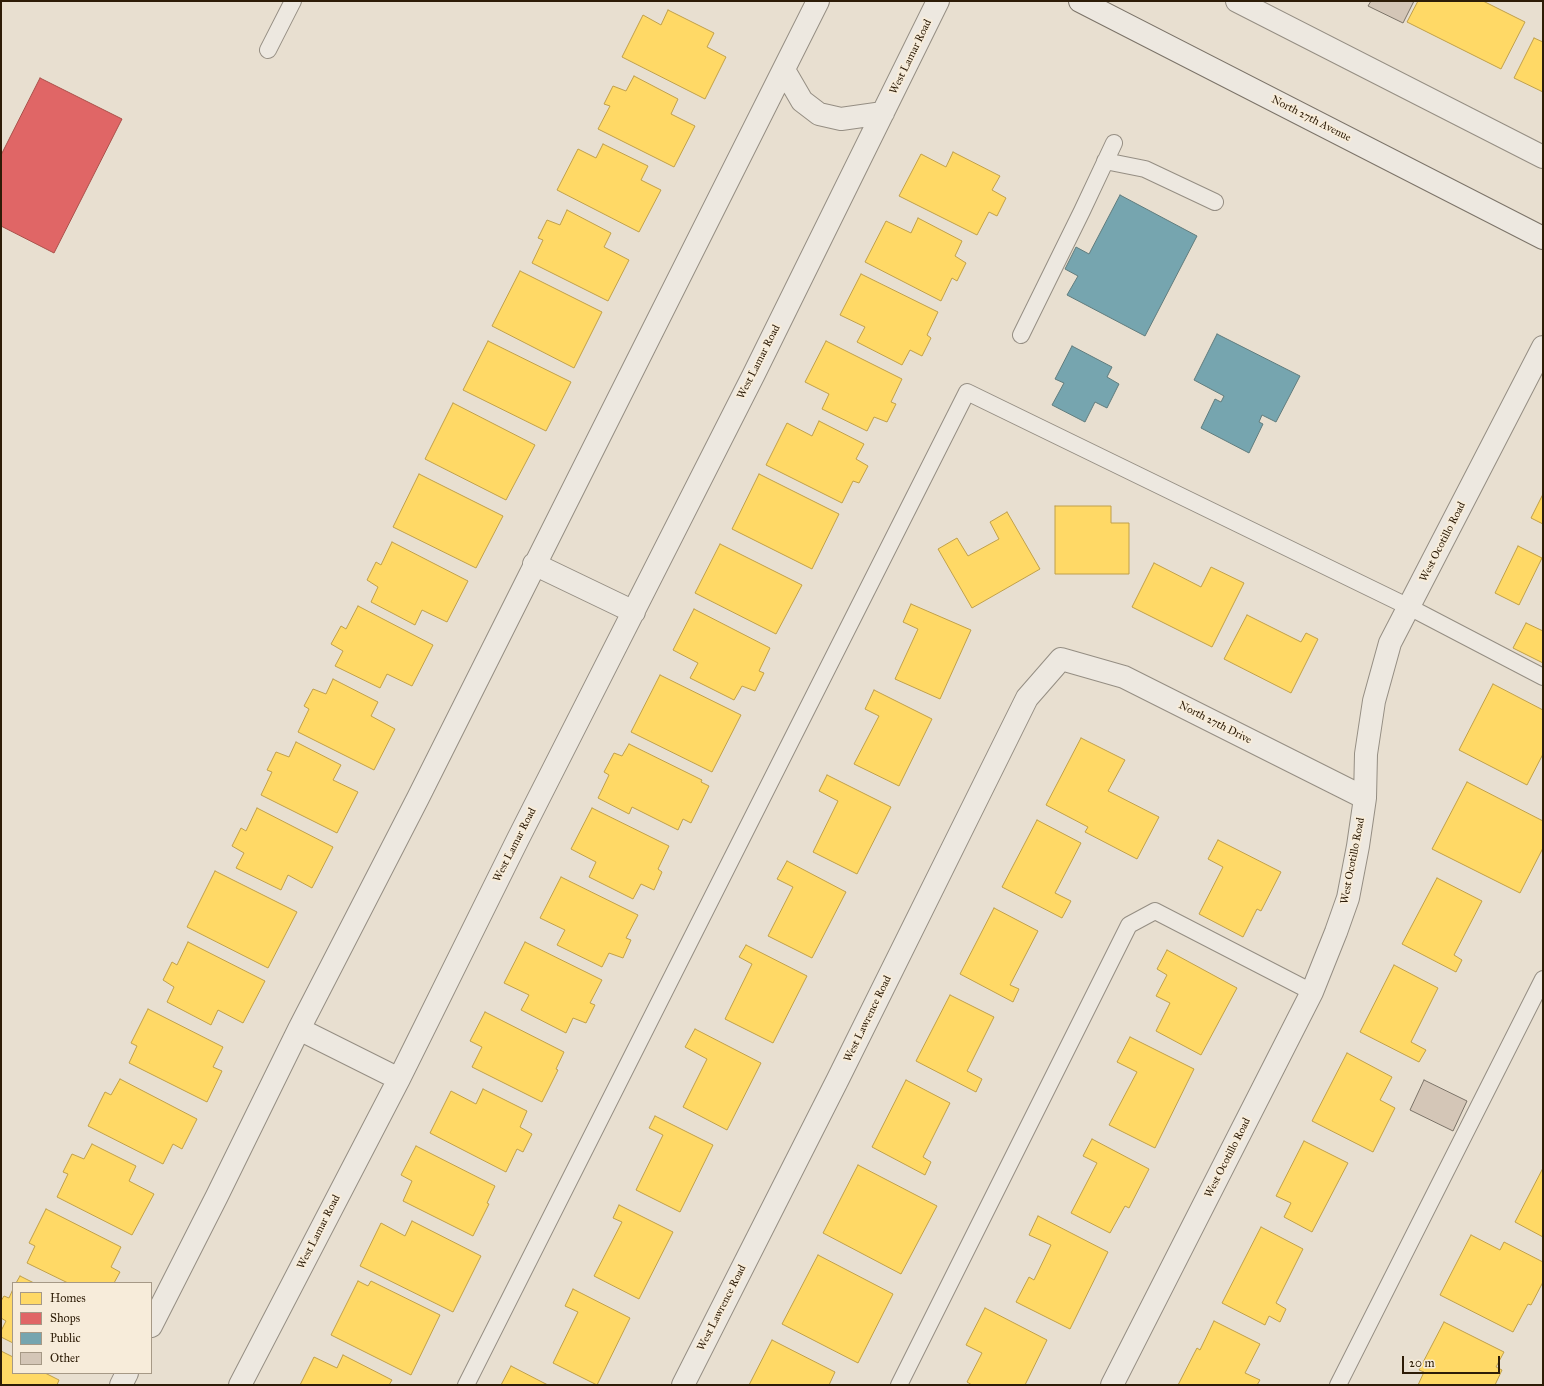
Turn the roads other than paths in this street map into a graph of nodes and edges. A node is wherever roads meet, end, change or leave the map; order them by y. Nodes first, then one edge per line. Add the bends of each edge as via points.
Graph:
1 (293, 1) edge
2 (818, 1) edge
3 (938, 1) edge
4 (1080, 1) edge
5 (1237, 1) edge
6 (268, 50) dead end
7 (784, 70) junction
8 (883, 113) junction
9 (1114, 143) dead end
10 (1543, 157) edge
11 (1105, 161) junction
12 (1215, 202) dead end
13 (1543, 238) edge
14 (1021, 335) dead end
15 (1543, 347) edge
16 (534, 564) junction
17 (1409, 607) junction
18 (634, 612) junction
19 (1061, 659) joint
20 (1543, 677) edge
21 (1365, 798) junction
22 (1543, 979) edge
23 (1312, 992) junction
24 (299, 1029) junction
25 (399, 1079) junction
26 (152, 1324) edge
27 (126, 1374) edge
28 (121, 1385) edge
29 (240, 1385) edge
30 (466, 1385) edge
31 (683, 1385) edge
32 (899, 1385) edge
33 (1112, 1385) edge
34 (1338, 1385) edge

1 - 6 lane
2 - 7 street
3 - 8 street, West Lamar Road
4 - 13 street, North 27th Avenue
5 - 10 street
7 - 8 street via 802,102 819,114 841,119
7 - 16 street
8 - 18 street, West Lamar Road
9 - 11 lane
11 - 12 lane via 1145,168
11 - 14 lane
15 - 17 street, West Ocotillo Road
16 - 18 street
16 - 24 street via 418,798
17 - 20 lane
17 - 21 street, West Ocotillo Road via 1390,643 1374,701 1366,754
17 - 30 lane via 967,392
18 - 25 street, West Lamar Road
19 - 21 street, North 27th Drive via 1124,677
19 - 31 street, West Lawrence Road via 1027,698 835,1086
21 - 23 street, West Ocotillo Road via 1348,898
22 - 34 lane
23 - 32 lane via 1156,911 1128,925
23 - 33 street, West Ocotillo Road
24 - 25 street
24 - 26 street
25 - 29 street, West Lamar Road
27 - 28 street

